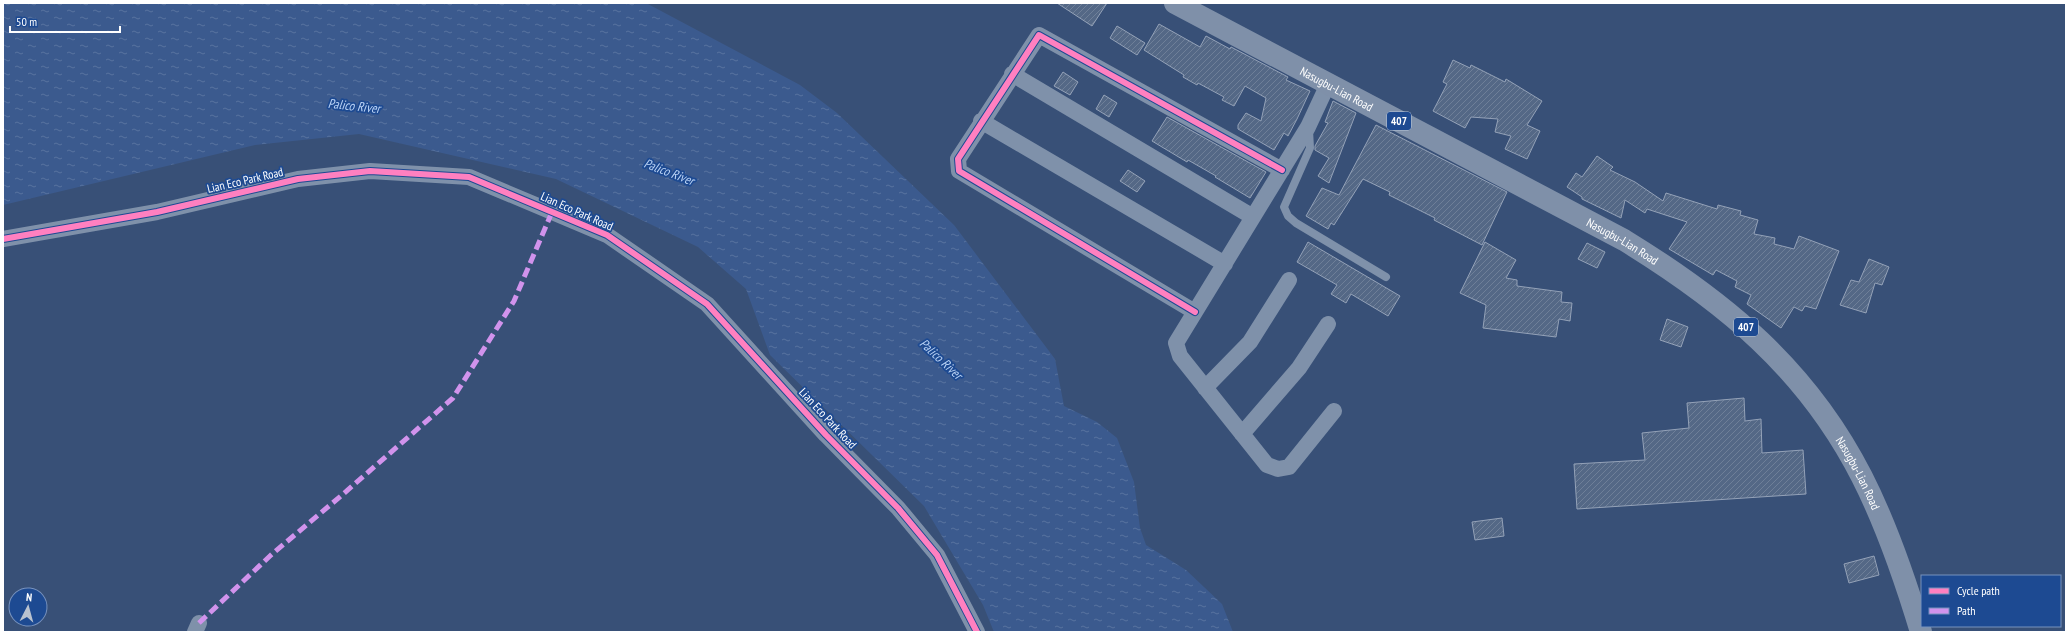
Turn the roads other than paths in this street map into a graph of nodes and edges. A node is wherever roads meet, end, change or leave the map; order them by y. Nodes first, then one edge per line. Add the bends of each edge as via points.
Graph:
1 (1175, 3) edge
2 (1012, 74) junction
3 (1328, 84) junction
4 (981, 121) junction
5 (1308, 127) junction
6 (1282, 170) junction
7 (1253, 217) junction
8 (3, 239) edge
9 (1225, 264) junction
10 (1386, 277) dead end
11 (1289, 280) dead end
12 (1195, 312) junction
13 (1328, 324) dead end
14 (1205, 388) junction
15 (1334, 411) dead end
16 (1242, 434) junction
17 (977, 632) edge
18 (1921, 632) edge

1 - 3 main road, Nasugbu-Lian Road / 407
2 - 4 street
2 - 6 street via 1039,34
2 - 7 street
3 - 5 street
3 - 18 main road, Nasugbu-Lian Road / 407 via 1624,240 1699,288 1756,336 1815,401 1842,441 1882,520
4 - 9 street
4 - 12 street via 958,159 959,171
5 - 6 street
5 - 10 lane via 1310,148 1284,207 1288,216 1296,224
6 - 7 street
7 - 9 street
8 - 17 street, Lian Eco Park Road via 157,212 298,179 370,171 469,177 607,235 707,304 898,508 937,554
9 - 12 street
11 - 14 street via 1250,342
12 - 14 street via 1176,343 1180,356
13 - 16 street via 1299,368
14 - 16 street
15 - 16 street via 1289,467 1278,469 1266,465

